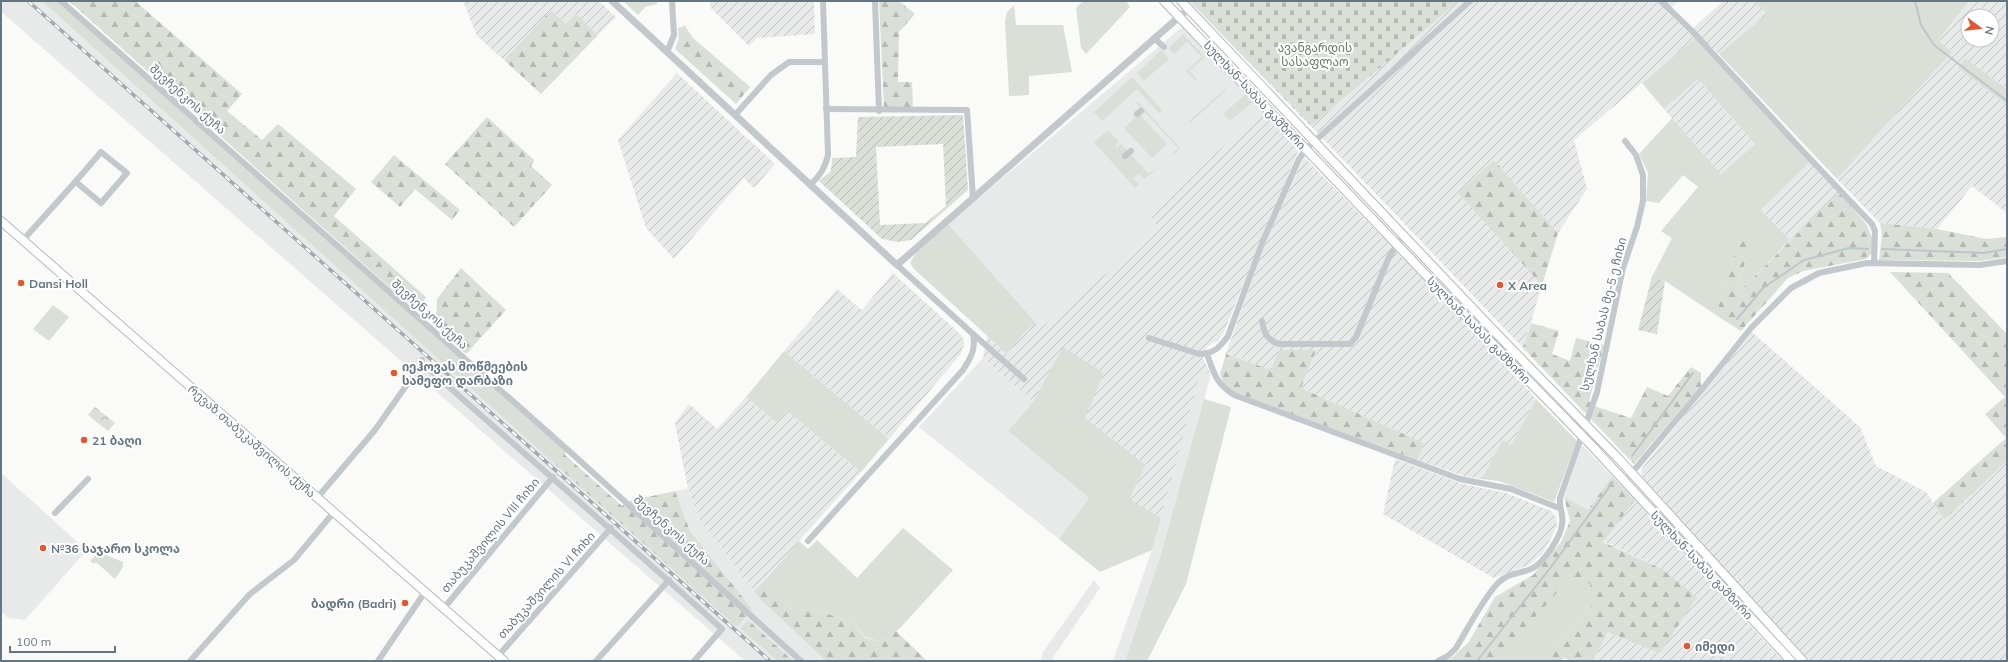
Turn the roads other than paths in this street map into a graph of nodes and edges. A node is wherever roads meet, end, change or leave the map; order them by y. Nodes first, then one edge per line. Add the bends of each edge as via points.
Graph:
1 (61, 1) edge
2 (612, 1) edge
3 (672, 1) edge
4 (823, 1) edge
5 (875, 1) edge
6 (1164, 1) edge
7 (1181, 1) edge
8 (1470, 1) edge
9 (1661, 1) edge
10 (1188, 9) junction
11 (1180, 16) junction
12 (1154, 38) junction
13 (1164, 48) dead end
14 (667, 52) junction
15 (824, 62) junction
16 (826, 109) junction
17 (879, 111) junction
18 (734, 115) junction
19 (1314, 141) junction
20 (1625, 141) dead end
21 (1306, 149) junction
22 (1131, 151) dead end
23 (1125, 156) dead end
24 (76, 182) junction
25 (810, 185) junction
26 (973, 198) junction
27 (1, 221) edge
28 (1404, 234) junction
29 (23, 240) junction
30 (1397, 243) junction
31 (2007, 261) edge
32 (1874, 262) junction
33 (897, 265) junction
34 (1262, 321) dead end
35 (973, 334) junction
36 (1149, 338) dead end
37 (1207, 354) junction
38 (1024, 379) dead end
39 (1584, 424) junction
40 (1582, 435) junction
41 (1632, 474) junction
42 (553, 477) junction
43 (88, 479) dead end
44 (1626, 481) junction
45 (317, 498) junction
46 (1559, 508) junction
47 (334, 512) junction
48 (55, 514) dead end
49 (611, 528) junction
50 (808, 541) dead end
51 (669, 580) junction
52 (425, 592) junction
53 (444, 608) junction
54 (501, 658) edge
55 (190, 661) edge
56 (378, 661) edge
57 (596, 661) edge
58 (694, 661) edge
59 (801, 661) edge
60 (1438, 661) edge
61 (1791, 661) edge
62 (1803, 661) edge

1 - 59 street, შევჩენკოს ქუჩა via 562,445
2 - 14 street
3 - 14 street via 674,35
4 - 15 street
5 - 17 street
6 - 11 main road, სულხან-საბას გამზირი
7 - 10 main road, სულხან-საბას გამზირი
8 - 19 street
9 - 32 street via 1695,34 1872,224 1875,231
10 - 11 street
10 - 19 main road, სულხან-საბას გამზირი
11 - 12 street
11 - 21 main road, სულხან-საბას გამზირი
12 - 13 street
12 - 26 street
14 - 18 street
15 - 16 street
15 - 18 street via 789,62 771,75
16 - 17 street
16 - 25 street via 827,160 818,178
17 - 26 street via 967,110
18 - 25 street
19 - 21 street
19 - 28 main road, სულხან-საბას გამზირი
20 - 39 street, სულხან საბას მე-5 ე ჩიხი via 1636,155 1643,175 1643,201 1623,268 1596,392
21 - 30 main road, სულხან-საბას გამზირი
21 - 37 street via 1299,159 1263,241 1228,336 1219,349
22 - 23 street
24 - 24 street via 101,203 126,173 101,152
24 - 29 street
25 - 33 street
26 - 33 street
27 - 29 main road, რევაზ თაბუკაშვილის ქუჩა
28 - 30 street
28 - 39 main road, სულხან-საბას გამზირი
29 - 45 main road, რევაზ თაბუკაშვილის ქუჩა
30 - 34 street via 1356,337 1350,344 1279,344 1269,339
30 - 40 main road, სულხან-საბას გამზირი
31 - 32 street via 1980,265
32 - 41 street via 1819,273 1791,288 1751,328
33 - 35 street
35 - 38 street
35 - 50 street via 973,355 963,370
36 - 37 street via 1199,354
37 - 46 street via 1216,379 1223,388 1234,395 1460,480 1512,489
39 - 40 street, სულხან საბას მე-5 ე ჩიხი
39 - 41 main road, სულხან-საბას გამზირი
40 - 44 main road, სულხან-საბას გამზირი
40 - 46 street, სულხან საბას მე-5 ე ჩიხი via 1560,498
41 - 44 street
41 - 62 main road, სულხან-საბას გამზირი
42 - 45 street via 422,362 375,430
42 - 49 street
42 - 53 street, თაბუკაშვილის VIII ჩიხი
43 - 48 street
44 - 61 main road, სულხან-საბას გამზირი
45 - 47 main road, რევაზ თაბუკაშვილის ქუჩა
46 - 60 street via 1563,524 1553,547 1532,568 1512,573 1497,584 1456,648
47 - 52 main road, რევაზ თაბუკაშვილის ქუჩა
47 - 55 street via 294,560 250,594
49 - 51 street
49 - 54 street, თაბუკაშვილის VI ჩიხი
51 - 57 street
51 - 58 street via 722,629
52 - 53 main road, რევაზ თაბუკაშვილის ქუჩა
52 - 56 street
53 - 54 main road, რევაზ თაბუკაშვილის ქუჩა

